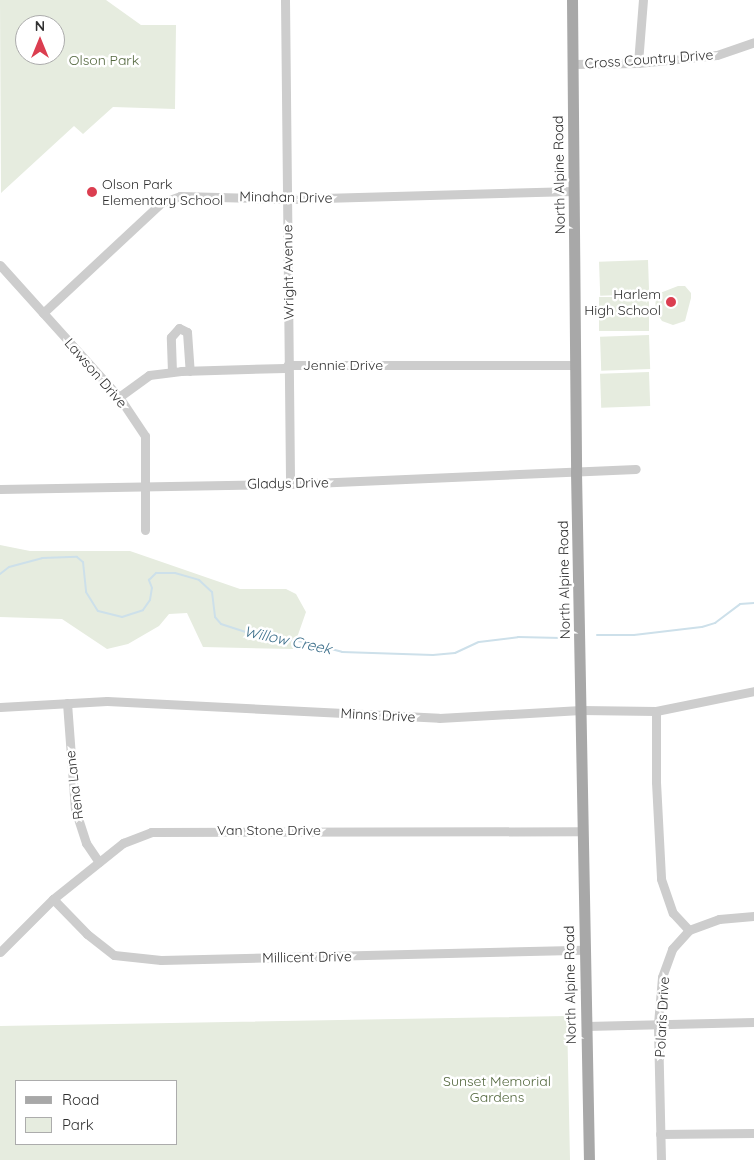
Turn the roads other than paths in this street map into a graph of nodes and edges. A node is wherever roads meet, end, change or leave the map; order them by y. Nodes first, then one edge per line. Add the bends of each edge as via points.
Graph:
1 (285, 0) edge
2 (572, 0) edge
3 (643, 0) edge
4 (754, 42) edge
5 (638, 63) junction
6 (573, 64) junction
7 (574, 191) junction
8 (287, 199) junction
9 (0, 265) edge
10 (43, 313) junction
11 (576, 364) junction
12 (288, 365) junction
13 (190, 371) junction
14 (172, 372) junction
15 (119, 397) junction
16 (636, 469) dead end
17 (576, 472) junction
18 (147, 484) junction
19 (290, 484) junction
20 (0, 489) edge
21 (145, 530) dead end
22 (754, 691) edge
23 (67, 703) junction
24 (0, 707) edge
25 (582, 710) junction
26 (656, 710) junction
27 (583, 831) junction
28 (99, 862) junction
29 (53, 899) junction
30 (754, 916) edge
31 (689, 930) junction
32 (584, 950) junction
33 (0, 952) edge
34 (754, 1022) edge
35 (658, 1024) junction
36 (586, 1026) junction
37 (754, 1132) edge
38 (660, 1134) junction
39 (589, 1160) edge
40 (661, 1160) edge

1 - 8 street, Wright Avenue
2 - 6 main road, North Alpine Road
3 - 5 street
4 - 5 street, Cross Country Drive via 717,55
5 - 6 street, Cross Country Drive
6 - 7 main road, North Alpine Road
7 - 8 street, Minahan Drive
7 - 11 main road, North Alpine Road
8 - 10 street, Minahan Drive via 192,194 161,202
8 - 12 street, Wright Avenue
9 - 10 street, Lawson Drive
10 - 15 street, Lawson Drive
11 - 12 street, Jennie Drive
11 - 17 main road, North Alpine Road
12 - 13 street, Jennie Drive via 285,368
12 - 19 street, Wright Avenue
13 - 14 street, Jennie Drive
13 - 14 street via 188,332 179,328 171,337
14 - 15 street, Jennie Drive via 149,375
15 - 18 street, Lawson Drive via 145,436
16 - 17 street, Gladys Drive
17 - 19 street, Gladys Drive
17 - 25 main road, North Alpine Road
18 - 19 street, Gladys Drive
18 - 20 street, Gladys Drive
18 - 21 street, Lawson Drive
22 - 26 street, Minns Drive
23 - 24 street, Minns Drive
23 - 25 street, Minns Drive via 107,701 438,718
23 - 28 street, Rena Lane via 75,809 86,843
25 - 26 street, Minns Drive
25 - 27 main road, North Alpine Road
26 - 31 street via 661,879 673,912
27 - 28 street, Van Stone Drive via 170,830 151,832 123,842
27 - 32 main road, North Alpine Road
28 - 29 street, Van Stone Drive
29 - 32 street, Millicent Drive via 87,934 114,955 161,960
29 - 33 street, Van Stone Drive
30 - 31 street via 719,918
31 - 35 street, Polaris Drive via 672,949 662,977
32 - 36 main road, North Alpine Road
34 - 35 street
35 - 36 street
35 - 38 street, Polaris Drive
36 - 39 main road, North Alpine Road
37 - 38 street
38 - 40 street, Polaris Drive

